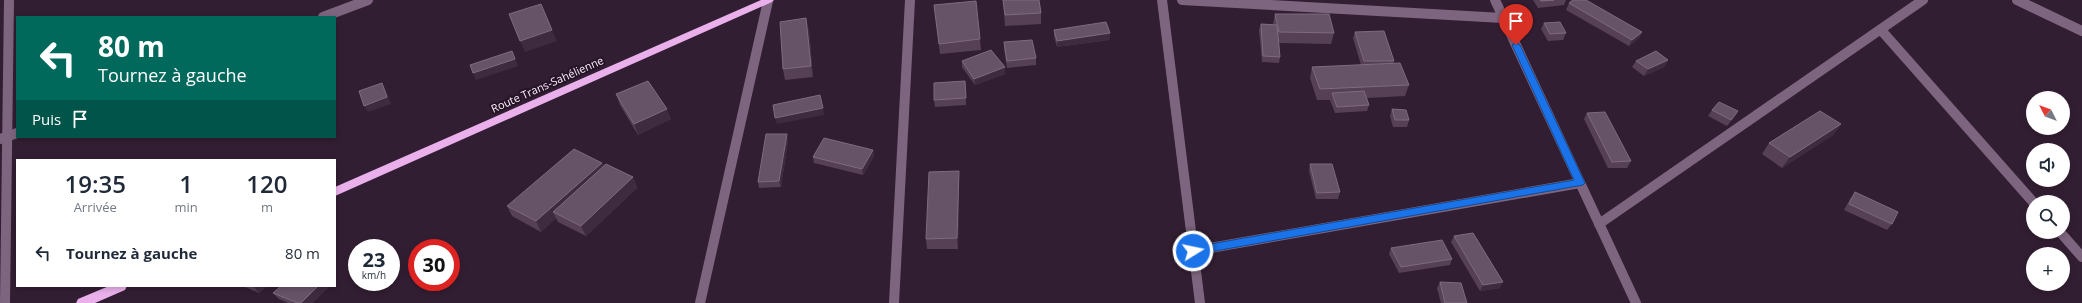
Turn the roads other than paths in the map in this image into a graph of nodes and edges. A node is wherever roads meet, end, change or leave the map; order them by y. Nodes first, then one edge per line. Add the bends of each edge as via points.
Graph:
1 (9, 0) edge
2 (368, 0) edge
3 (768, 0) edge
4 (910, 0) edge
5 (1162, 0) edge
6 (1182, 0) edge
7 (1495, 0) edge
8 (1923, 0) edge
9 (2017, 0) edge
10 (326, 16) edge
11 (1503, 18) junction
12 (1881, 30) junction
13 (2082, 30) edge
14 (16, 133) edge
15 (3, 138) edge
16 (1580, 183) junction
17 (336, 192) edge
18 (2028, 195) edge
19 (1599, 224) junction
20 (2066, 239) edge
21 (1193, 251) junction
22 (2082, 257) edge
23 (119, 287) edge
24 (5, 303) edge
25 (82, 303) edge
26 (700, 303) edge
27 (894, 303) edge
28 (1200, 303) edge
29 (1636, 303) edge

1 - 15 street
2 - 10 street
3 - 17 highway, Route Trans-Sahélienne
3 - 26 street
4 - 27 street
5 - 21 street
6 - 11 street
7 - 11 street
8 - 12 street
9 - 13 street
11 - 16 street
12 - 18 street
12 - 19 street
14 - 15 street
15 - 24 street
16 - 19 street
16 - 21 street
19 - 29 street
20 - 22 street
21 - 28 street
23 - 25 highway

